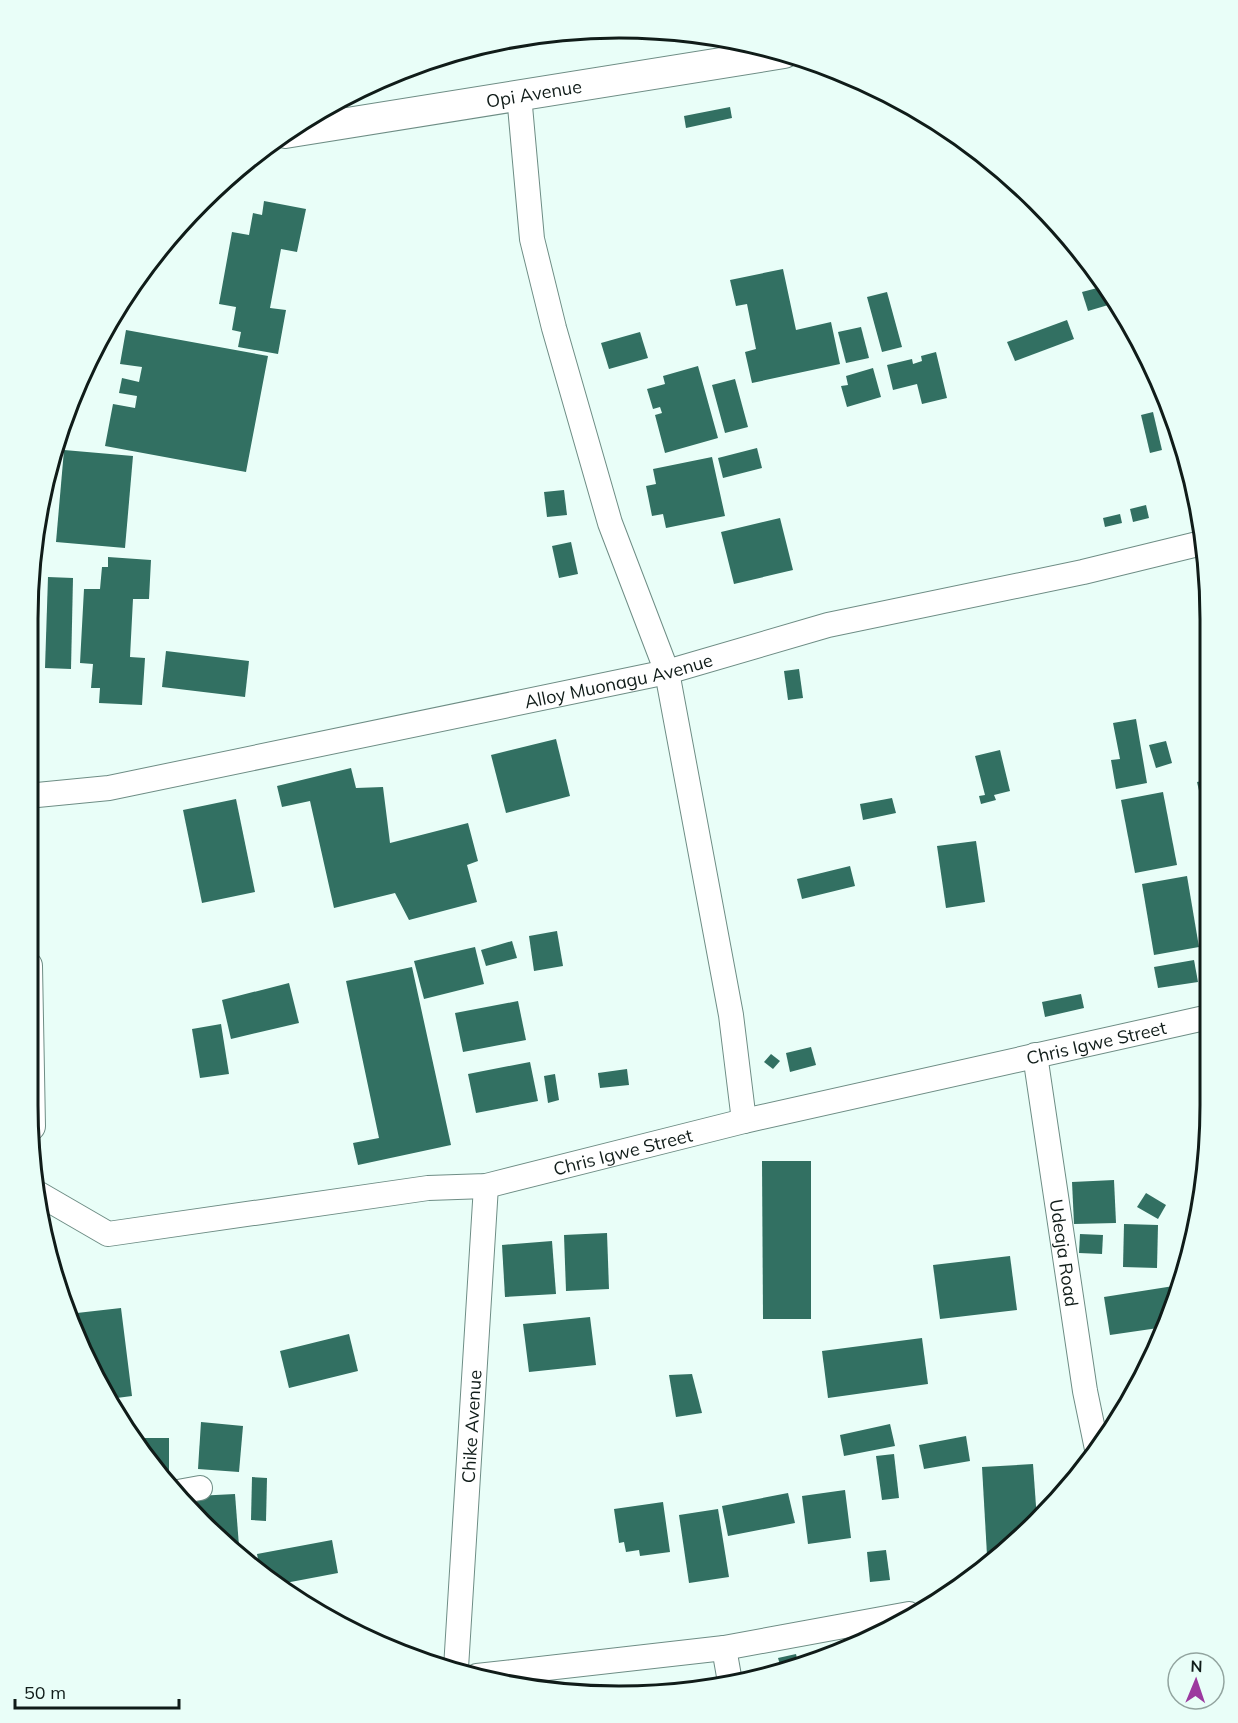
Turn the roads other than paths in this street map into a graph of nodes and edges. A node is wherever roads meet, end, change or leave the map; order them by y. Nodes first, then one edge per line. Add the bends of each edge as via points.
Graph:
1 (765, 56) edge
2 (519, 95) junction
3 (306, 130) edge
4 (1196, 544) edge
5 (667, 672) junction
6 (38, 795) edge
7 (1200, 1019) edge
8 (1035, 1055) junction
9 (744, 1121) junction
10 (486, 1186) junction
11 (45, 1198) edge
12 (1095, 1437) edge
13 (893, 1617) edge
14 (724, 1648) junction
15 (456, 1662) edge
16 (502, 1673) edge
17 (729, 1675) edge

1 - 2 street, Opi Avenue
2 - 3 street, Opi Avenue
2 - 5 street via 532,239 554,328 610,523
4 - 5 street, Alloy Muonagu Avenue via 828,625
5 - 6 street, Alloy Muonagu Avenue via 109,788
5 - 9 street via 731,1015
7 - 8 street, Chris Igwe Street
8 - 9 street, Chris Igwe Street
8 - 12 street, Udeaja Road
9 - 10 street, Chris Igwe Street
10 - 11 street, Chris Igwe Street via 428,1188 108,1234
10 - 15 street, Chike Avenue
13 - 14 street
14 - 16 street
14 - 17 street

